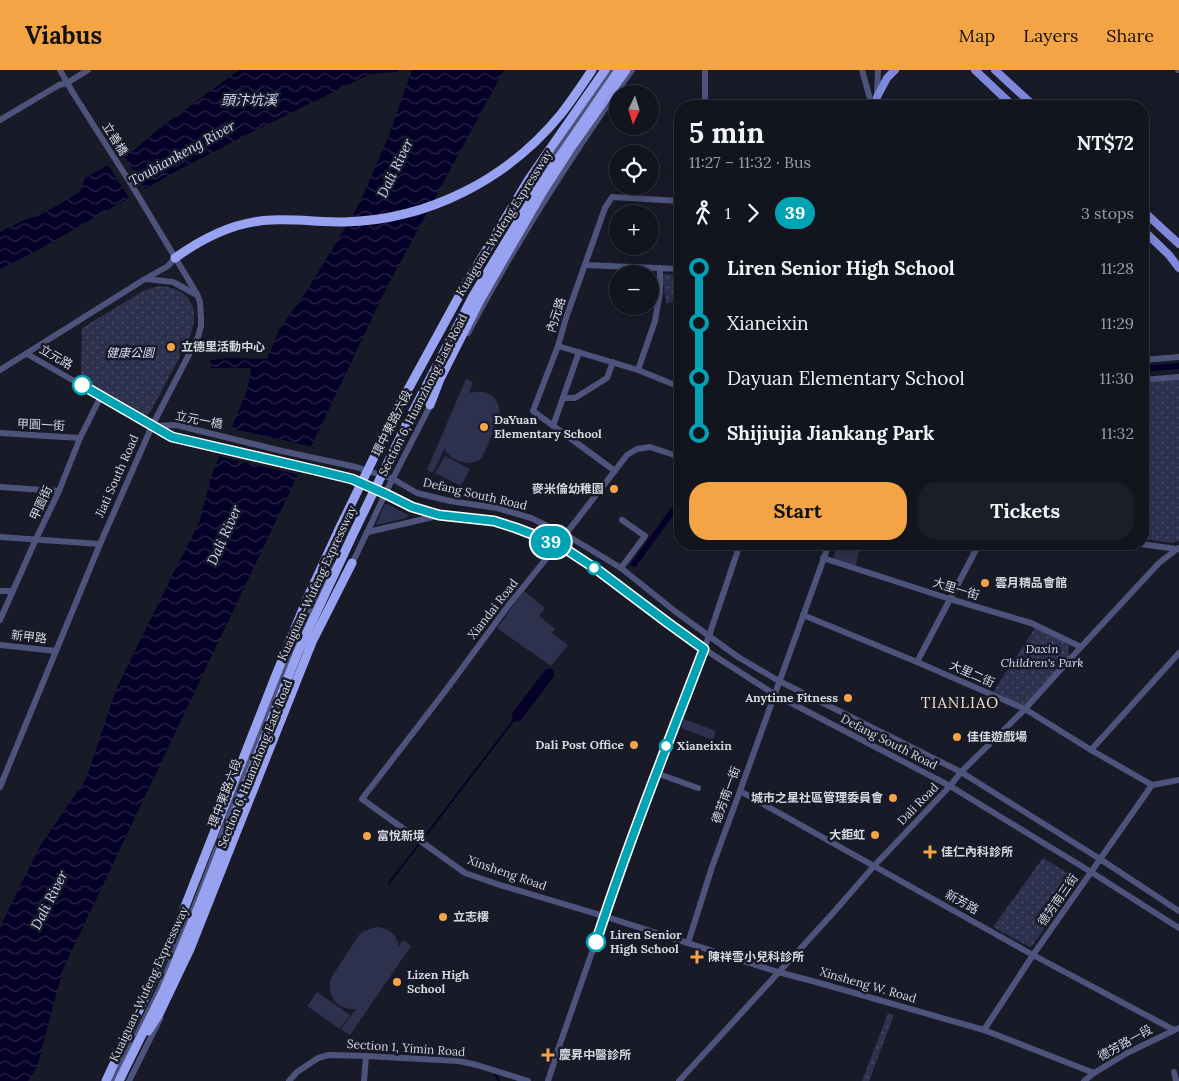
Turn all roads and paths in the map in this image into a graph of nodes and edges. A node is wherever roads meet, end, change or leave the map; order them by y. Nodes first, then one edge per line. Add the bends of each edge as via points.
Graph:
1 (60, 70) edge
2 (88, 70) edge
3 (592, 70) edge
4 (605, 70) edge
5 (610, 70) edge
6 (619, 70) edge
7 (626, 70) edge
8 (632, 70) edge
9 (705, 70) edge
10 (862, 70) edge
11 (878, 70) edge
12 (895, 70) edge
13 (974, 70) edge
14 (995, 70) edge
15 (67, 83) junction
16 (876, 97) junction
17 (705, 100) edge
18 (871, 100) edge
19 (875, 100) edge
20 (1006, 100) edge
21 (1028, 100) edge
22 (0, 120) edge
23 (674, 200) edge
24 (1149, 216) edge
25 (1149, 236) edge
26 (1179, 244) edge
27 (175, 258) junction
28 (586, 265) junction
29 (1179, 268) edge
30 (660, 269) junction
31 (674, 269) edge
32 (144, 279) junction
33 (197, 294) junction
34 (558, 346) junction
35 (579, 352) junction
36 (27, 354) junction
37 (1179, 357) edge
38 (1149, 359) edge
39 (613, 362) junction
40 (0, 370) edge
41 (638, 370) junction
42 (1179, 377) edge
43 (1149, 379) edge
44 (674, 385) edge
45 (100, 396) junction
46 (563, 398) junction
47 (430, 405) junction
48 (152, 426) junction
49 (553, 426) junction
50 (163, 428) junction
51 (0, 433) edge
52 (80, 438) junction
53 (674, 455) edge
54 (614, 471) junction
55 (378, 475) junction
56 (392, 479) junction
57 (0, 487) edge
58 (372, 488) junction
59 (59, 491) junction
60 (386, 494) junction
61 (439, 515) junction
62 (622, 520) dead end
63 (368, 532) junction
64 (565, 534) junction
65 (0, 537) edge
66 (36, 539) junction
67 (100, 544) junction
68 (558, 544) junction
69 (1149, 545) edge
70 (1178, 548) edge
71 (738, 550) edge
72 (826, 550) edge
73 (976, 550) edge
74 (823, 558) junction
75 (1179, 558) edge
76 (352, 563) junction
77 (620, 568) junction
78 (0, 591) edge
79 (12, 592) junction
80 (950, 599) junction
81 (804, 615) junction
82 (0, 620) edge
83 (709, 636) junction
84 (0, 645) edge
85 (1081, 647) junction
86 (704, 649) junction
87 (56, 651) junction
88 (1179, 654) edge
89 (917, 662) junction
90 (779, 681) junction
91 (774, 694) junction
92 (1026, 709) junction
93 (1091, 750) junction
94 (961, 772) junction
95 (656, 773) junction
96 (1179, 780) edge
97 (1152, 785) junction
98 (950, 786) junction
99 (0, 788) edge
100 (698, 788) dead end
101 (740, 791) junction
102 (362, 799) joint
103 (1100, 859) junction
104 (874, 866) junction
105 (1091, 872) junction
106 (1179, 911) edge
107 (604, 916) junction
108 (1179, 928) edge
109 (688, 943) junction
110 (174, 954) junction
111 (1033, 955) junction
112 (188, 959) junction
113 (778, 972) junction
114 (1176, 1029) edge
115 (984, 1030) junction
116 (138, 1042) junction
117 (366, 1056) junction
118 (1174, 1072) dead end
119 (1094, 1073) junction
120 (106, 1081) edge
121 (114, 1081) edge
122 (119, 1081) edge
123 (129, 1081) edge
124 (290, 1081) edge
125 (364, 1081) edge
126 (528, 1081) edge
127 (548, 1081) edge
128 (678, 1081) edge
129 (1084, 1081) edge
130 (1176, 1081) edge

1 - 15 street, 立善橋
2 - 15 street
3 - 27 highway via 560,115 528,148 491,177 458,196 420,210 378,219 245,223 220,232
4 - 120 highway, Kuaiguan-Wufeng Expressway, bridge via 530,179 463,289 399,406 307,599 173,937
5 - 55 street, 環中東路六段 via 535,184 470,295
6 - 116 highway, Kuaiguan-Wufeng Expressway, bridge via 539,187 473,296 408,421 298,652 201,901 164,990
7 - 47 highway via 543,191 480,300
8 - 47 street, Section 6, Huanzhong East Road via 521,238
9 - 17 street
10 - 18 street
11 - 16 street
12 - 16 main road
13 - 20 main road
14 - 21 main road
15 - 22 street
15 - 27 street, 立善橋
16 - 19 street
23 - 28 street, 內元路 via 612,197 605,208
24 - 26 main road
25 - 29 main road
27 - 32 street via 168,266
27 - 33 street, Jiati South Road
28 - 30 street
28 - 34 street, 內元路
30 - 31 street
30 - 41 street via 656,321
32 - 33 street via 172,282
32 - 36 street
33 - 48 street, Jiati South Road via 201,310 199,335
34 - 35 street
34 - 49 street, 內元路 via 533,411
35 - 39 street
35 - 46 street
36 - 40 street
36 - 45 street, 立元路
37 - 38 street
39 - 41 street
39 - 46 street via 607,378 575,398
41 - 44 street
42 - 43 street
45 - 48 street, 立元路
45 - 52 street, 甲園街
46 - 49 street
47 - 56 street, Section 6, Huanzhong East Road
48 - 50 street, 立元一橋
48 - 67 street, Jiati South Road
49 - 54 street, 內元路
50 - 55 street, 立元一橋 via 176,425
50 - 58 street, 立元一橋 via 172,437 352,479
51 - 52 street, 甲園一街
52 - 59 street, 甲園街
53 - 54 street, Xiandai Road via 650,447 637,449 627,455
54 - 64 street, Xiandai Road
55 - 56 street, Defang South Road
55 - 58 street, 環中東路六段
56 - 60 street, Section 6, Huanzhong East Road
56 - 64 street, Defang South Road via 418,493 497,508 531,518
57 - 59 street
58 - 60 street, Defang South Road
58 - 110 street, 環中東路六段 via 302,630
59 - 66 street, 甲園街
60 - 61 street, Defang South Road via 412,507
60 - 63 street, Section 6, Huanzhong East Road
61 - 63 street
61 - 68 street, Defang South Road via 494,521
62 - 77 street via 646,536
63 - 76 street, Section 6, Huanzhong East Road
64 - 68 street, Xiandai Road
64 - 77 street, Defang South Road
65 - 66 street
66 - 67 street
66 - 79 street, 甲園街
67 - 87 street, Jiati South Road
68 - 86 street, Defang South Road
68 - 102 street, Xiandai Road
69 - 70 street
70 - 75 street
70 - 85 street, Dali Road
71 - 83 street
72 - 74 street, 德芳南一街
73 - 80 street
74 - 80 street, 大里一街
74 - 81 street, 德芳南一街
76 - 112 street, Section 6, Huanzhong East Road via 316,641
76 - 116 highway, bridge via 312,642 190,949 159,1014
77 - 83 street, Defang South Road
78 - 79 street
79 - 82 street, 甲園街
80 - 85 street, 大里一街 via 1031,622
80 - 89 street
81 - 89 street, 大里二街
81 - 90 street, 德芳南一街
83 - 86 street
83 - 90 street, Defang South Road
84 - 87 street, 新甲路
85 - 92 street, Dali Road
86 - 91 street, Defang South Road
86 - 95 street
87 - 99 street, Jiati South Road
88 - 93 street
89 - 92 street, 大里二街
90 - 91 street, 德芳南一街
90 - 94 street, Defang South Road
91 - 98 street, Defang South Road
91 - 101 street, 德芳南一街
92 - 93 street, 大里二街
92 - 94 street, Dali Road
93 - 97 street, 大里二街
94 - 98 street, Dali Road
94 - 103 street, Defang South Road
95 - 100 street
95 - 107 street
96 - 97 street
97 - 103 street, 德芳南三街
98 - 104 street, Dali Road
98 - 105 street, Defang South Road
101 - 104 street, 新芳路
101 - 109 street, 德芳南一街
102 - 107 street, Xinsheng Road via 465,873
103 - 105 street, 德芳南三街
103 - 106 street, Defang South Road
104 - 111 street, 新芳路
104 - 113 street, Dali Road
105 - 108 street, Defang South Road
105 - 111 street, 德芳南三街
107 - 109 street, Xinsheng W. Road
107 - 127 street
109 - 113 street, Xinsheng W. Road
110 - 112 street
110 - 121 street, 環中東路六段
111 - 114 street, 新芳路
111 - 115 street, 德芳南三街
112 - 123 street, Section 6, Huanzhong East Road
113 - 115 street, Xinsheng W. Road
113 - 128 street, Dali Road
114 - 119 street, 德芳路一段
115 - 119 street, Xinsheng W. Road
116 - 122 highway, Kuaiguan-Wufeng Expressway, bridge
117 - 124 street, Section 1, Yimin Road via 329,1055 318,1058 297,1072
117 - 125 street
117 - 126 street, Section 1, Yimin Road via 459,1061
118 - 130 street
119 - 129 street, 德芳路一段

